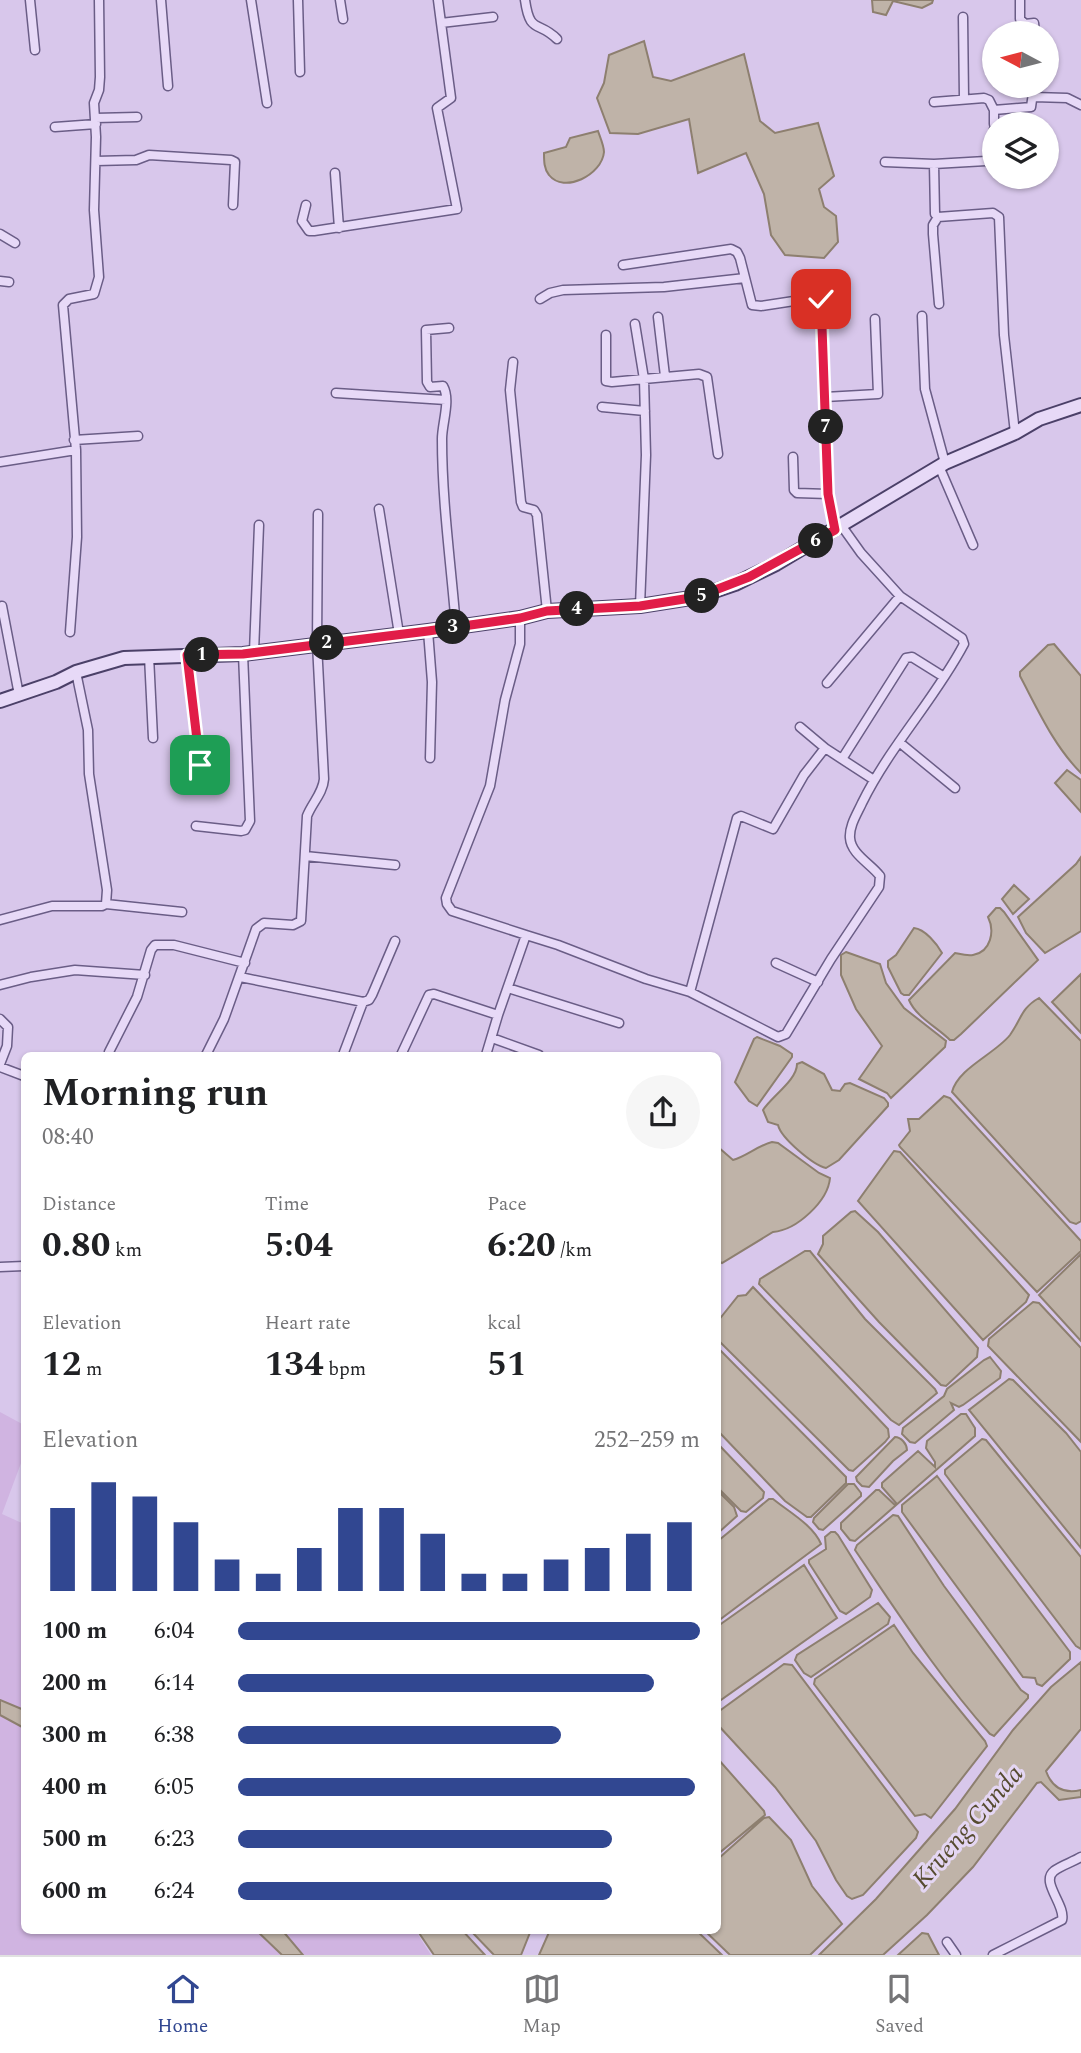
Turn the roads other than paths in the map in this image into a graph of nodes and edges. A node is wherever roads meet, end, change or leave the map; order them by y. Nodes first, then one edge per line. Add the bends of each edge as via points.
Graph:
1 (30, 0) edge
2 (99, 0) edge
3 (161, 0) edge
4 (251, 0) edge
5 (298, 0) edge
6 (340, 0) edge
7 (438, 0) edge
8 (525, 0) edge
9 (1020, 0) edge
10 (493, 17) dead end
11 (963, 17) dead end
12 (343, 19) dead end
13 (1022, 21) edge
14 (441, 23) junction
15 (557, 39) dead end
16 (35, 50) dead end
17 (300, 72) dead end
18 (168, 86) dead end
19 (964, 98) junction
20 (1034, 98) edge
21 (1059, 98) edge
22 (267, 103) dead end
23 (934, 103) dead end
24 (1081, 105) edge
25 (994, 110) joint
26 (137, 117) dead end
27 (96, 121) junction
28 (55, 127) dead end
29 (96, 160) junction
30 (982, 161) edge
31 (885, 162) dead end
32 (934, 164) junction
33 (335, 173) dead end
34 (233, 205) dead end
35 (306, 205) dead end
36 (938, 217) junction
37 (339, 228) junction
38 (0, 234) edge
39 (15, 243) dead end
40 (622, 265) dead end
41 (745, 278) junction
42 (540, 299) dead end
43 (939, 304) dead end
44 (922, 316) dead end
45 (658, 317) dead end
46 (876, 319) dead end
47 (635, 324) dead end
48 (449, 328) dead end
49 (606, 335) dead end
50 (513, 362) dead end
51 (665, 376) junction
52 (644, 379) junction
53 (336, 393) dead end
54 (825, 397) junction
55 (446, 400) junction
56 (1081, 405) edge
57 (602, 407) dead end
58 (645, 411) junction
59 (1014, 433) junction
60 (138, 436) dead end
61 (74, 440) junction
62 (76, 450) junction
63 (718, 454) dead end
64 (793, 457) dead end
65 (0, 462) edge
66 (942, 465) junction
67 (828, 494) junction
68 (379, 509) dead end
69 (318, 514) dead end
70 (259, 525) dead end
71 (838, 527) junction
72 (972, 545) dead end
73 (900, 596) junction
74 (2, 606) dead end
75 (640, 606) junction
76 (547, 611) junction
77 (520, 618) junction
78 (456, 627) junction
79 (428, 631) junction
80 (69, 632) dead end
81 (399, 634) junction
82 (317, 644) junction
83 (249, 653) junction
84 (187, 655) junction
85 (149, 656) junction
86 (76, 671) junction
87 (944, 677) junction
88 (827, 682) dead end
89 (19, 695) junction
90 (0, 701) edge
91 (800, 727) dead end
92 (153, 738) dead end
93 (899, 742) junction
94 (825, 748) junction
95 (430, 758) dead end
96 (842, 759) junction
97 (200, 765) dead end
98 (874, 780) junction
99 (955, 788) dead end
100 (196, 826) dead end
101 (304, 856) junction
102 (395, 864) dead end
103 (106, 904) junction
104 (182, 912) dead end
105 (0, 920) edge
106 (526, 935) junction
107 (395, 941) dead end
108 (245, 962) junction
109 (776, 963) dead end
110 (145, 975) junction
111 (240, 977) junction
112 (818, 982) junction
113 (0, 985) edge
114 (508, 988) junction
115 (690, 992) junction
116 (363, 1002) junction
117 (498, 1015) junction
118 (0, 1019) edge
119 (619, 1023) dead end
120 (492, 1038) junction
121 (109, 1052) dead end
122 (208, 1052) edge
123 (344, 1052) edge
124 (402, 1052) edge
125 (487, 1052) edge
126 (531, 1052) edge
127 (0, 1065) edge
128 (21, 1075) edge
129 (21, 1266) edge
130 (0, 1267) edge
131 (1081, 1857) edge
132 (947, 1942) dead end
133 (956, 1955) edge
134 (993, 1955) edge

1 - 16 street
2 - 27 street
3 - 18 street
4 - 22 street
5 - 17 street
6 - 12 street
7 - 14 street
8 - 15 street via 533,26
9 - 13 street
10 - 14 street
11 - 19 street
14 - 37 street via 451,98 437,108 457,209
19 - 23 street
19 - 25 street via 989,100
20 - 25 street via 1029,108
21 - 24 street
26 - 27 street
27 - 28 street
27 - 29 street
29 - 34 street via 136,160 149,155 231,160 235,162
29 - 61 street via 97,288 94,295 69,299 63,305
30 - 32 street
31 - 32 street
32 - 36 street
33 - 37 street
35 - 37 street via 302,221 309,231
36 - 43 street via 933,234
36 - 59 street via 993,213 999,217
38 - 39 street
40 - 41 street via 731,248 740,258
41 - 42 street via 563,290
41 - 54 street via 754,306 821,299
44 - 66 street via 925,389
45 - 51 street
46 - 54 street via 878,394
47 - 52 street
48 - 55 street via 428,328 426,332 426,382 443,386
49 - 52 street via 606,381
50 - 76 street via 510,390 521,502 537,515
51 - 52 street
51 - 63 street via 707,377
52 - 58 street
53 - 55 street
54 - 67 street
55 - 78 street via 444,499
56 - 59 street
57 - 58 street
58 - 75 street
59 - 66 street
60 - 61 street
61 - 62 street
62 - 65 street
62 - 80 street via 77,537
64 - 67 street via 794,490
66 - 71 street
66 - 72 street
67 - 71 street
68 - 81 street
69 - 82 street
70 - 83 street
71 - 73 street
71 - 75 street via 776,564 713,593
73 - 87 street via 963,640
73 - 88 street
74 - 89 street
75 - 76 street
76 - 77 street
77 - 78 street
77 - 106 street via 520,643 490,786 446,898 452,911
78 - 79 street
79 - 81 street
79 - 95 street
81 - 82 street
82 - 83 street
82 - 101 street via 324,779 307,816
83 - 84 street
83 - 100 street via 250,821 241,831
84 - 85 street
84 - 97 street
85 - 86 street
85 - 92 street
86 - 89 street
86 - 103 street via 88,730 89,774
87 - 93 street
87 - 96 street via 912,657 906,658
89 - 90 street
91 - 94 street
93 - 98 street
93 - 99 street
94 - 96 street
94 - 115 street via 773,829 737,818
96 - 98 street
98 - 112 street via 850,839 880,876 879,887
101 - 102 street
101 - 108 street via 301,921 260,924
103 - 104 street
103 - 105 street via 52,906
106 - 114 street
106 - 115 street
107 - 116 street via 372,995
108 - 110 street via 160,943 151,950
108 - 111 street
109 - 112 street
110 - 113 street via 75,970
110 - 121 street
111 - 116 street
111 - 122 street
112 - 115 street via 782,1037
114 - 117 street
114 - 119 street
116 - 123 street
117 - 120 street
117 - 124 street via 429,995
118 - 127 street via 8,1027
120 - 125 street
120 - 126 street
127 - 128 street
129 - 130 street
131 - 134 street via 1050,1877 1062,1920
132 - 133 street

